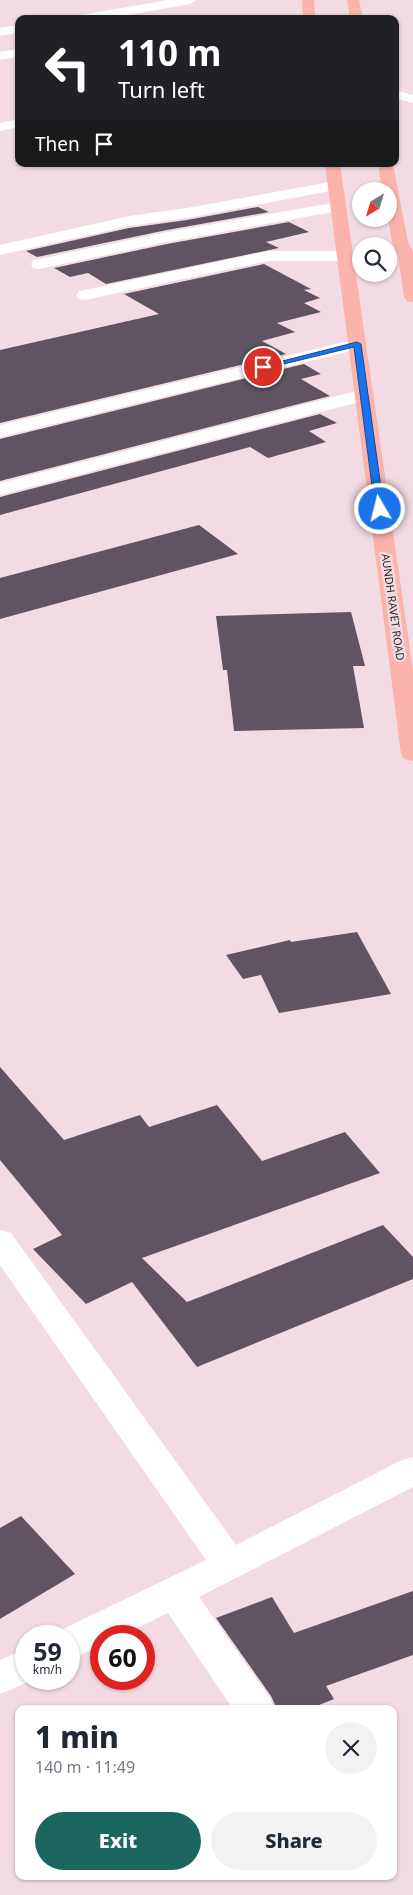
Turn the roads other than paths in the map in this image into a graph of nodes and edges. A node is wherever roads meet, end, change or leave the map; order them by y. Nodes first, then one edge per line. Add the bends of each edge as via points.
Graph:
1 (190, 0) edge
2 (308, 0) edge
3 (353, 0) edge
4 (104, 15) edge
5 (310, 15) edge
6 (356, 15) edge
7 (15, 30) edge
8 (0, 32) edge
9 (15, 54) edge
10 (0, 56) edge
11 (399, 95) edge
12 (413, 99) edge
13 (15, 125) edge
14 (0, 127) edge
15 (333, 167) edge
16 (386, 167) edge
17 (336, 186) junction
18 (338, 207) junction
19 (0, 250) edge
20 (409, 254) edge
21 (345, 256) junction
22 (39, 264) dead end
23 (85, 296) dead end
24 (413, 298) edge
25 (357, 344) junction
26 (364, 396) junction
27 (0, 431) edge
28 (0, 489) edge
29 (413, 754) edge
30 (0, 1241) edge
31 (413, 1471) edge
32 (230, 1565) junction
33 (175, 1592) junction
34 (80, 1639) edge
35 (15, 1670) edge
36 (0, 1678) edge
37 (252, 1705) edge

1 - 4 street
2 - 5 main road
3 - 6 main road
7 - 8 street
9 - 10 street
11 - 12 street
13 - 14 street
15 - 17 main road, AUNDH RAVET ROAD
16 - 20 main road via 400,242
17 - 18 main road, AUNDH RAVET ROAD
17 - 19 street via 129,221
18 - 21 main road, AUNDH RAVET ROAD
18 - 22 street via 167,237
20 - 24 main road
21 - 23 street via 268,256
21 - 25 main road, AUNDH RAVET ROAD
25 - 26 main road, AUNDH RAVET ROAD
25 - 27 street
26 - 28 street
26 - 29 main road, AUNDH RAVET ROAD
30 - 32 street
31 - 32 street
32 - 33 street
33 - 34 street
33 - 37 street
35 - 36 street

